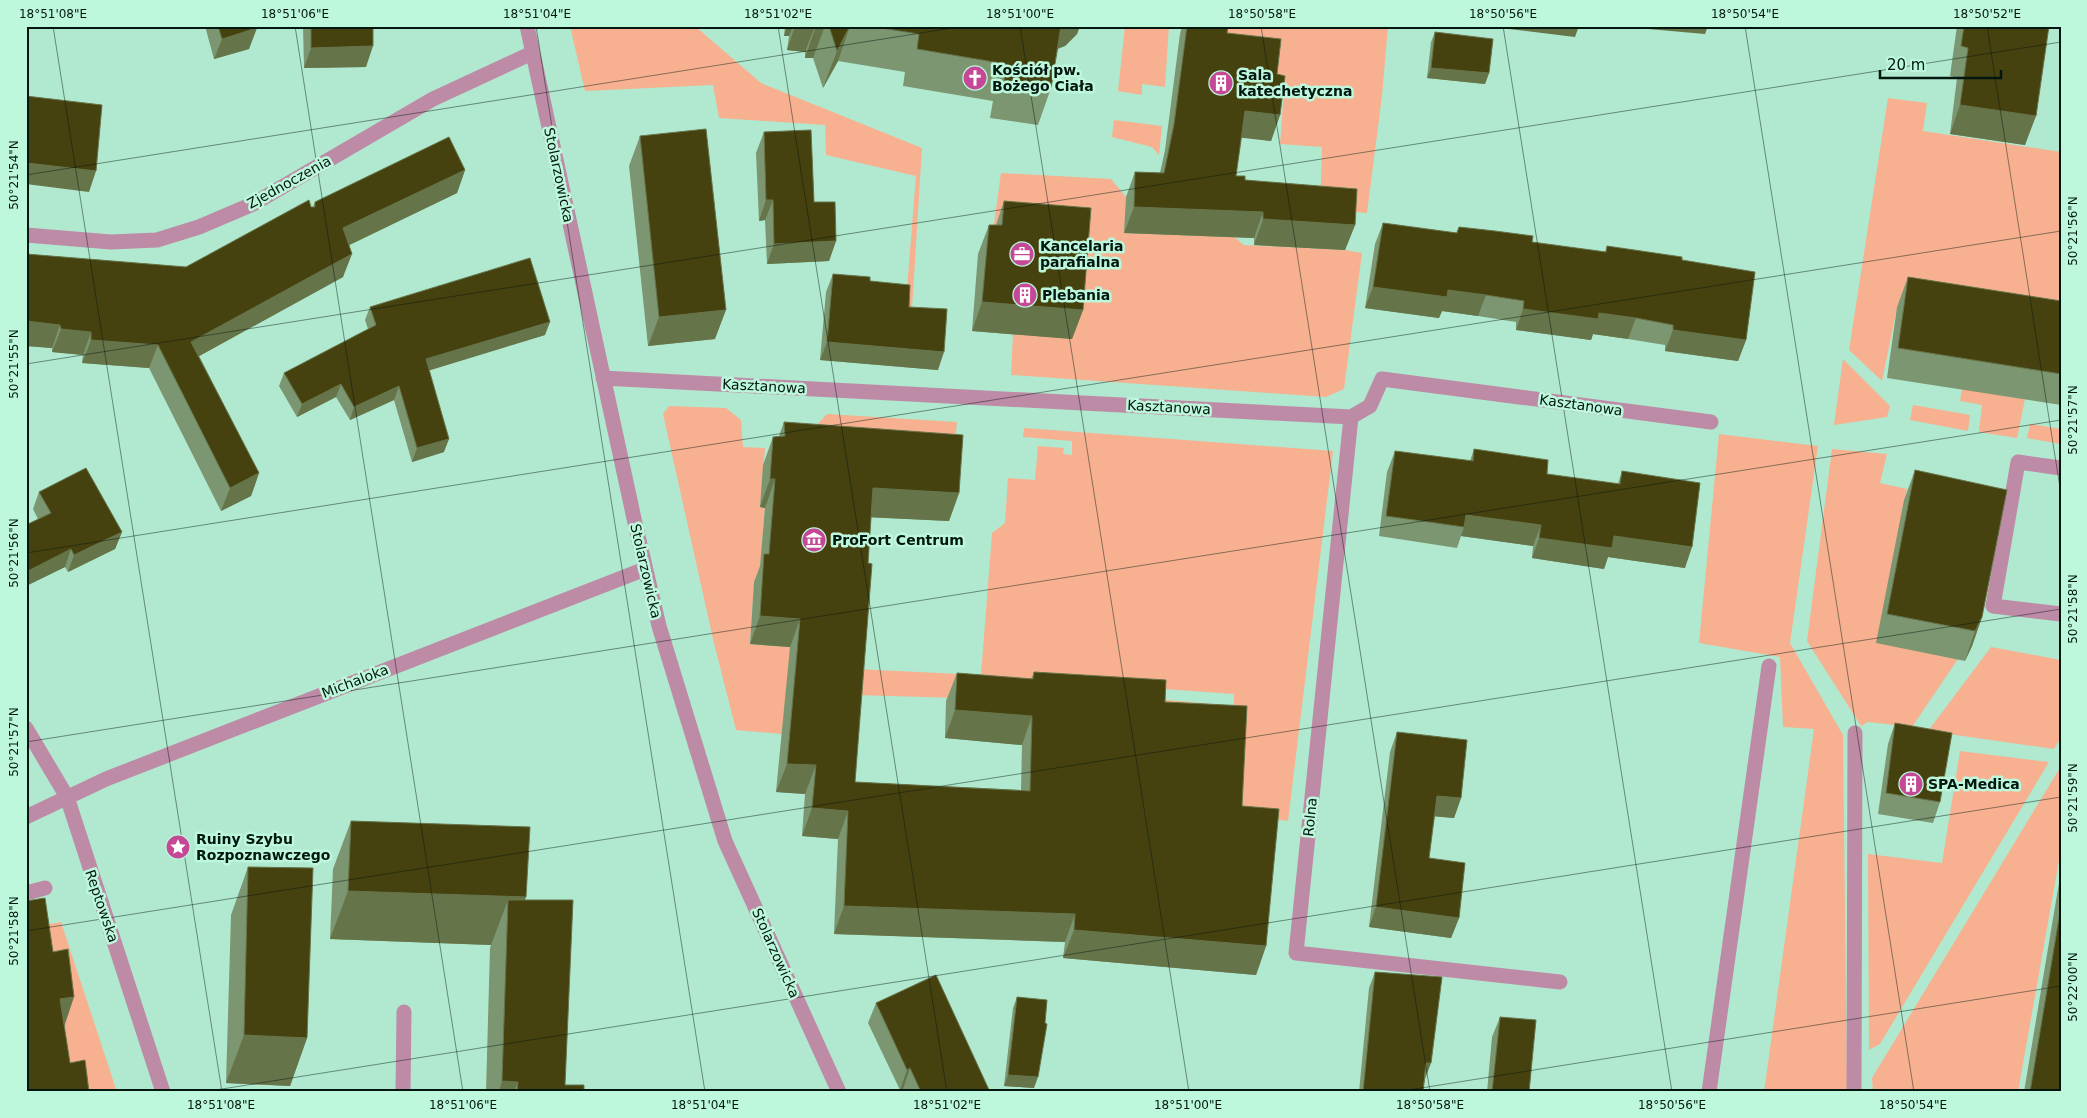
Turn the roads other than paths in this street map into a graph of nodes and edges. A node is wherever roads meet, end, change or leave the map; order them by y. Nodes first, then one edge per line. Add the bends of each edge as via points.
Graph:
1 (527, 26) edge
2 (532, 53) junction
3 (26, 235) edge
4 (603, 378) junction
5 (1350, 417) junction
6 (1711, 422) dead end
7 (2061, 468) edge
8 (645, 570) junction
9 (2061, 614) edge
10 (1769, 666) dead end
11 (26, 728) edge
12 (1855, 733) dead end
13 (67, 797) junction
14 (26, 817) edge
15 (45, 888) dead end
16 (26, 893) edge
17 (1560, 982) dead end
18 (404, 1012) dead end
19 (163, 1092) edge
20 (403, 1092) edge
21 (839, 1092) edge
22 (1710, 1092) edge
23 (1854, 1092) edge

1 - 2 street, Stolarzowicka
2 - 3 street, Zjednoczenia via 433,99 253,204 199,227 157,240 111,242
2 - 4 street, Stolarzowicka
4 - 5 street, Kasztanowa
4 - 8 street, Stolarzowicka
5 - 6 street, Kasztanowa via 1370,406 1382,379
5 - 17 street, Rolna via 1296,953
7 - 9 street via 2018,462 1993,606
8 - 13 street, Michaloka via 133,768
8 - 21 street, Stolarzowicka via 725,841
10 - 22 street
11 - 13 street, Reptowska
12 - 23 street
13 - 14 street, Michaloka
13 - 19 street, Reptowska
15 - 16 street
18 - 20 street

